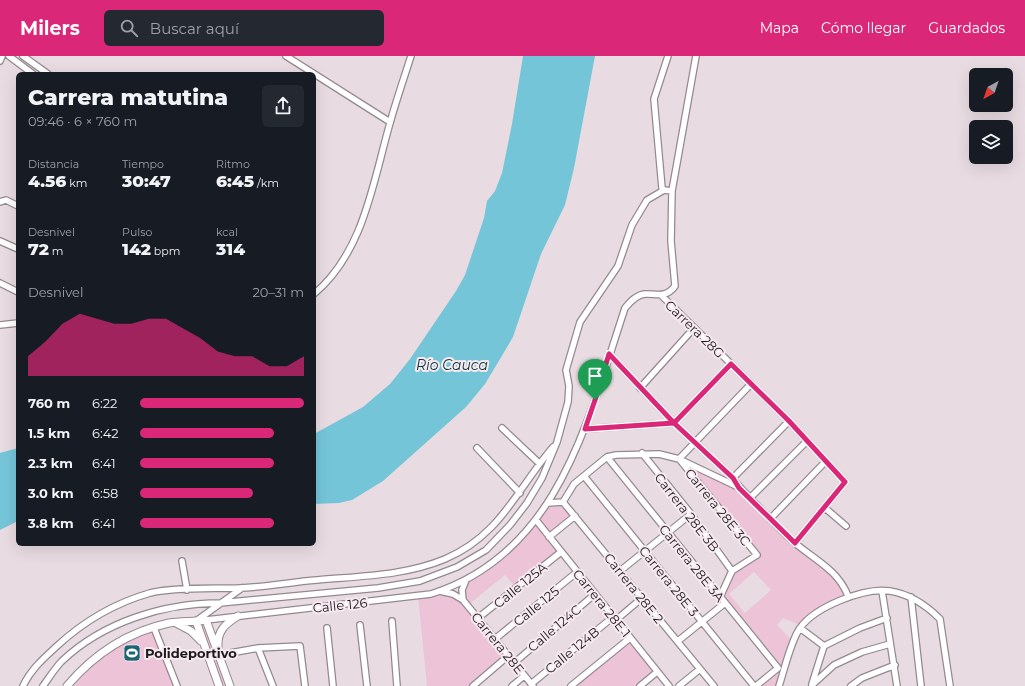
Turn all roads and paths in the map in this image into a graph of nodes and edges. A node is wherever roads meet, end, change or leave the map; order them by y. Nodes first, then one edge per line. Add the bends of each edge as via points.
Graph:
1 (2, 56) edge
2 (9, 56) edge
3 (24, 56) edge
4 (286, 56) edge
5 (411, 56) edge
6 (668, 56) edge
7 (696, 56) edge
8 (0, 61) edge
9 (30, 72) edge
10 (45, 72) edge
11 (311, 72) edge
12 (316, 75) edge
13 (390, 122) junction
14 (664, 190) junction
15 (672, 191) junction
16 (0, 202) edge
17 (16, 205) edge
18 (0, 241) edge
19 (16, 247) edge
20 (0, 284) edge
21 (16, 291) edge
22 (316, 292) edge
23 (661, 295) junction
24 (16, 323) edge
25 (0, 326) edge
26 (694, 328) junction
27 (609, 354) junction
28 (731, 364) junction
29 (751, 384) junction
30 (640, 388) junction
31 (789, 421) junction
32 (674, 423) junction
33 (502, 428) dead end
34 (585, 429) junction
35 (807, 441) junction
36 (557, 442) junction
37 (694, 442) junction
38 (477, 448) dead end
39 (642, 454) junction
40 (607, 457) junction
41 (679, 459) junction
42 (825, 462) junction
43 (539, 463) junction
44 (584, 476) junction
45 (733, 478) junction
46 (739, 488) junction
47 (520, 493) junction
48 (750, 498) junction
49 (563, 502) junction
50 (548, 503) junction
51 (825, 508) junction
52 (690, 514) junction
53 (575, 516) junction
54 (770, 519) junction
55 (536, 520) junction
56 (846, 526) dead end
57 (668, 532) junction
58 (549, 537) junction
59 (795, 543) junction
60 (645, 551) junction
61 (561, 552) junction
62 (182, 561) dead end
63 (620, 571) junction
64 (732, 571) junction
65 (577, 572) junction
66 (466, 580) junction
67 (242, 588) junction
68 (187, 590) junction
69 (440, 591) junction
70 (882, 591) junction
71 (595, 594) junction
72 (848, 596) junction
73 (720, 597) junction
74 (911, 597) junction
75 (642, 598) junction
76 (463, 600) junction
77 (220, 603) junction
78 (725, 603) junction
79 (238, 616) junction
80 (478, 618) junction
81 (615, 618) junction
82 (888, 618) junction
83 (206, 620) junction
84 (196, 621) junction
85 (392, 621) dead end
86 (702, 622) junction
87 (176, 623) junction
88 (360, 624) dead end
89 (154, 628) junction
90 (327, 628) dead end
91 (800, 628) junction
92 (630, 638) junction
93 (495, 639) junction
94 (203, 642) junction
95 (678, 642) junction
96 (890, 644) junction
97 (824, 646) junction
98 (258, 648) junction
99 (219, 655) junction
100 (508, 656) junction
101 (514, 662) junction
102 (895, 665) junction
103 (778, 668) junction
104 (700, 669) junction
105 (785, 669) junction
106 (657, 672) junction
107 (524, 676) junction
108 (532, 685) edge
109 (23, 686) edge
110 (43, 686) edge
111 (67, 686) edge
112 (177, 686) edge
113 (219, 686) edge
114 (230, 686) edge
115 (273, 686) edge
116 (305, 686) edge
117 (333, 686) edge
118 (367, 686) edge
119 (397, 686) edge
120 (473, 686) edge
121 (512, 686) edge
122 (572, 686) edge
123 (640, 686) edge
124 (669, 686) edge
125 (679, 686) edge
126 (714, 686) edge
127 (755, 686) edge
128 (779, 686) edge
129 (812, 686) edge
130 (851, 686) edge
131 (897, 686) edge
132 (921, 686) edge
133 (950, 686) edge

1 - 8 street
2 - 9 street
3 - 10 street
4 - 11 street
5 - 13 street
6 - 14 street via 654,99
7 - 15 street
12 - 13 street
13 - 22 street via 359,231 340,264
14 - 15 street
14 - 36 street via 655,194 644,205 632,225 618,266 580,322 566,370 568,402
15 - 23 street via 671,241 675,286 667,294
16 - 17 street via 6,200
18 - 19 street
20 - 21 street
23 - 26 street, Carrera 28G
23 - 27 street, Calle 126 via 645,294 635,298 625,308
24 - 25 street
26 - 28 street, Carrera 28G
26 - 30 street
27 - 30 street
27 - 34 street, Calle 126
28 - 29 street, Carrera 28G
28 - 32 street
29 - 31 street, Carrera 28G
29 - 37 street
30 - 32 street
31 - 35 street, Carrera 28G
31 - 45 street
32 - 34 street
32 - 37 street
33 - 43 street
34 - 50 street, Calle 126
35 - 42 street, Carrera 28G
35 - 48 street
36 - 43 street
36 - 77 street via 542,478 510,525 486,550 457,567 420,581 378,588
37 - 41 street
37 - 45 street
38 - 47 street
39 - 40 street
39 - 41 street via 659,454
39 - 52 street, Carrera 28E 3B
40 - 44 street
40 - 57 street, Carrera 28E 3A
41 - 46 street
41 - 64 street, Carrera 28E 3C via 757,555
42 - 51 street, Carrera 28G via 845,482
42 - 54 street
43 - 47 street
44 - 49 street via 574,484
44 - 60 street, Carrera 28E 3
45 - 46 street
46 - 48 street
47 - 67 street via 486,534 446,558 423,566 385,575
48 - 54 street
49 - 50 street
49 - 53 street, Carrera 28E 2
50 - 55 street, Calle 126
51 - 56 street
51 - 59 street
52 - 57 street
52 - 64 street, Carrera 28E 3B
53 - 58 street
53 - 63 street, Carrera 28E 2
54 - 59 street
55 - 58 street, Carrera 28E 1
55 - 66 street, Calle 126 via 513,546
57 - 60 street
57 - 73 street, Carrera 28E 3A
58 - 61 street, Carrera 28E 1
59 - 72 street via 835,574 844,585
60 - 63 street
60 - 86 street, Carrera 28E 3
61 - 65 street, Carrera 28E 1
61 - 80 street, Calle 125A
62 - 68 street
63 - 75 street, Carrera 28E 2
64 - 73 street
65 - 71 street, Carrera 28E 1
65 - 93 street, Calle 125
66 - 69 street, Calle 126
66 - 76 street, Carrera 28E via 462,590
67 - 68 street
67 - 77 street
68 - 109 street via 151,593 98,614 64,639 30,672
69 - 76 street, Carrera 28E
69 - 79 street, Calle 126 via 418,596
70 - 72 street
70 - 74 street
70 - 82 street
71 - 81 street, Carrera 28E 1
71 - 101 street, Calle 124C
72 - 91 street via 823,609
73 - 78 street, Carrera 28E 3A
74 - 132 street
74 - 133 street via 940,619
75 - 81 street, Calle 124B
75 - 95 street, Carrera 28E 2
76 - 80 street, Carrera 28E
77 - 84 street
77 - 110 street via 202,603 152,611 91,638 61,662
78 - 86 street
78 - 103 street, Carrera 28E 3A
79 - 83 street, Calle 126
79 - 99 street via 228,622 219,635
80 - 93 street, Carrera 28E
81 - 92 street, Carrera 28E 1
81 - 108 street, Calle 124B
82 - 96 street
82 - 97 street via 860,628
83 - 84 street, Calle 126
83 - 99 street
84 - 87 street, Calle 126
84 - 94 street
85 - 119 street
86 - 95 street
86 - 127 street, Carrera 28E 3
87 - 89 street, Calle 126
87 - 94 street via 191,631
88 - 118 street
89 - 111 street, Calle 126 via 110,646 90,661
89 - 112 street
90 - 117 street
91 - 97 street
91 - 105 street
92 - 106 street, Carrera 28E 1
92 - 122 street
93 - 100 street, Carrera 28E
94 - 113 street
95 - 104 street, Carrera 28E 2
96 - 102 street
96 - 129 street via 862,652 834,665
97 - 129 street
98 - 99 street
98 - 115 street
98 - 116 street via 300,646
99 - 114 street
100 - 101 street, Carrera 28E
100 - 120 street
101 - 107 street, Carrera 28E
102 - 130 street via 862,678
102 - 131 street
103 - 105 street
103 - 127 street
104 - 125 street
104 - 126 street, Carrera 28E 2
105 - 128 street
106 - 123 street
106 - 124 street, Carrera 28E 1
107 - 108 street, Carrera 28E
107 - 121 street

